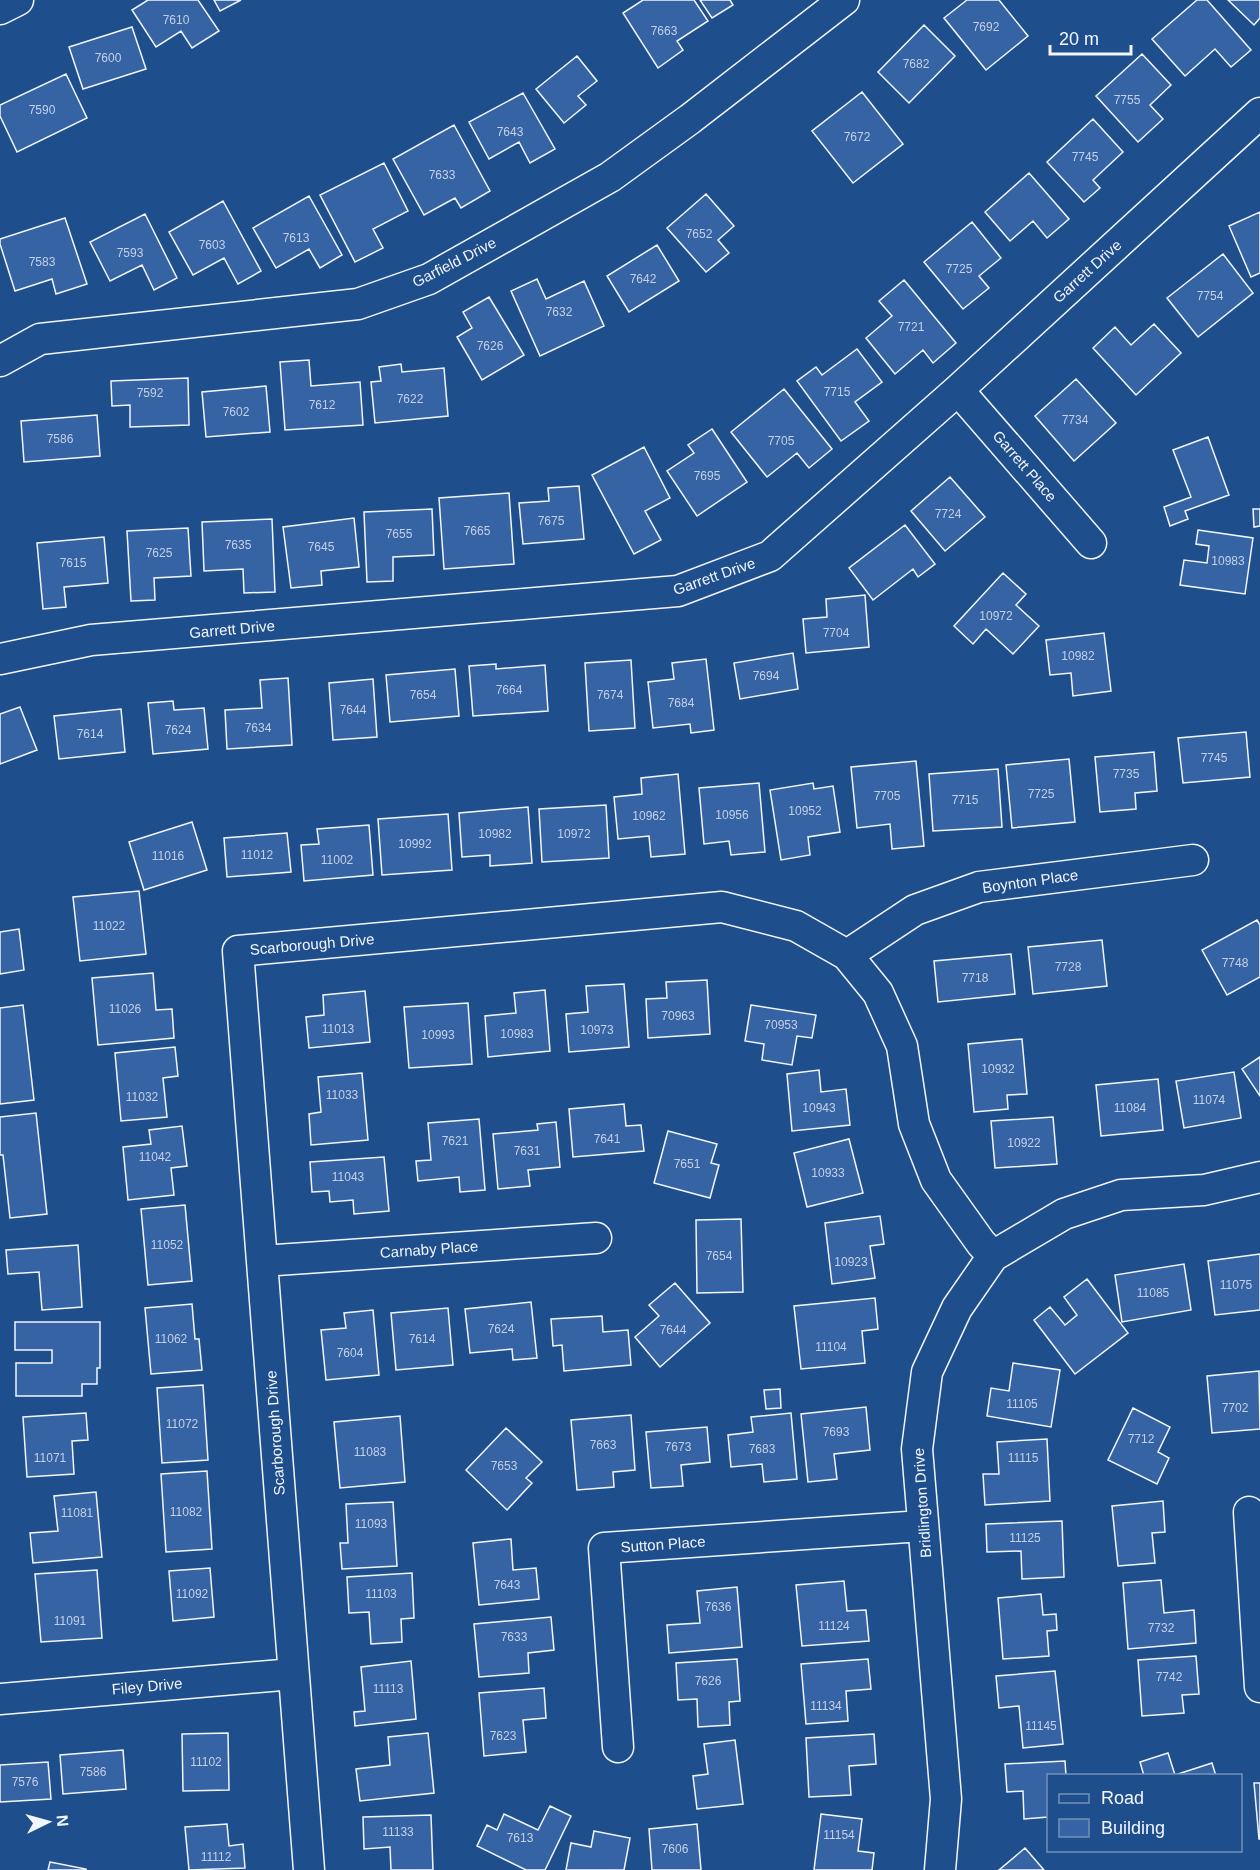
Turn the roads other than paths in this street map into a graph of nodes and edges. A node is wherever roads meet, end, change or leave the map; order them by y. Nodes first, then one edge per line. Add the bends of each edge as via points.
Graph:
1 (18, 0) edge
2 (844, 0) edge
3 (0, 9) edge
4 (1260, 113) edge
5 (0, 361) edge
6 (958, 390) junction
7 (1091, 543) dead end
8 (0, 659) edge
9 (1193, 860) dead end
10 (847, 955) junction
11 (1260, 1177) edge
12 (596, 1238) dead end
13 (993, 1256) junction
14 (262, 1261) junction
15 (1249, 1512) dead end
16 (922, 1526) junction
17 (293, 1674) junction
18 (1260, 1687) edge
19 (0, 1699) edge
20 (618, 1747) dead end
21 (309, 1870) edge
22 (940, 1870) edge

1 - 3 street
2 - 5 street, Garfield Drive via 610,177 429,279 358,304 40,339
4 - 6 street, Garrett Drive
6 - 7 street, Garrett Place
6 - 8 street, Garrett Drive via 770,556 678,591 91,640
9 - 10 street, Boynton Place via 980,887 915,910
10 - 13 street, Scarborough Drive via 878,993 902,1046 914,1124 936,1180
10 - 14 street, Scarborough Drive via 796,926 722,907 238,951
11 - 13 street, Bridlington Drive via 1204,1190 1121,1195 1064,1214
12 - 14 street, Carnaby Place
13 - 16 street, Bridlington Drive via 957,1308 927,1372 917,1449
14 - 17 street, Scarborough Drive
15 - 18 street
16 - 20 street, Sutton Place via 604,1548
16 - 22 street, Bridlington Drive via 946,1798
17 - 19 street, Filey Drive
17 - 21 street, Scarborough Drive

